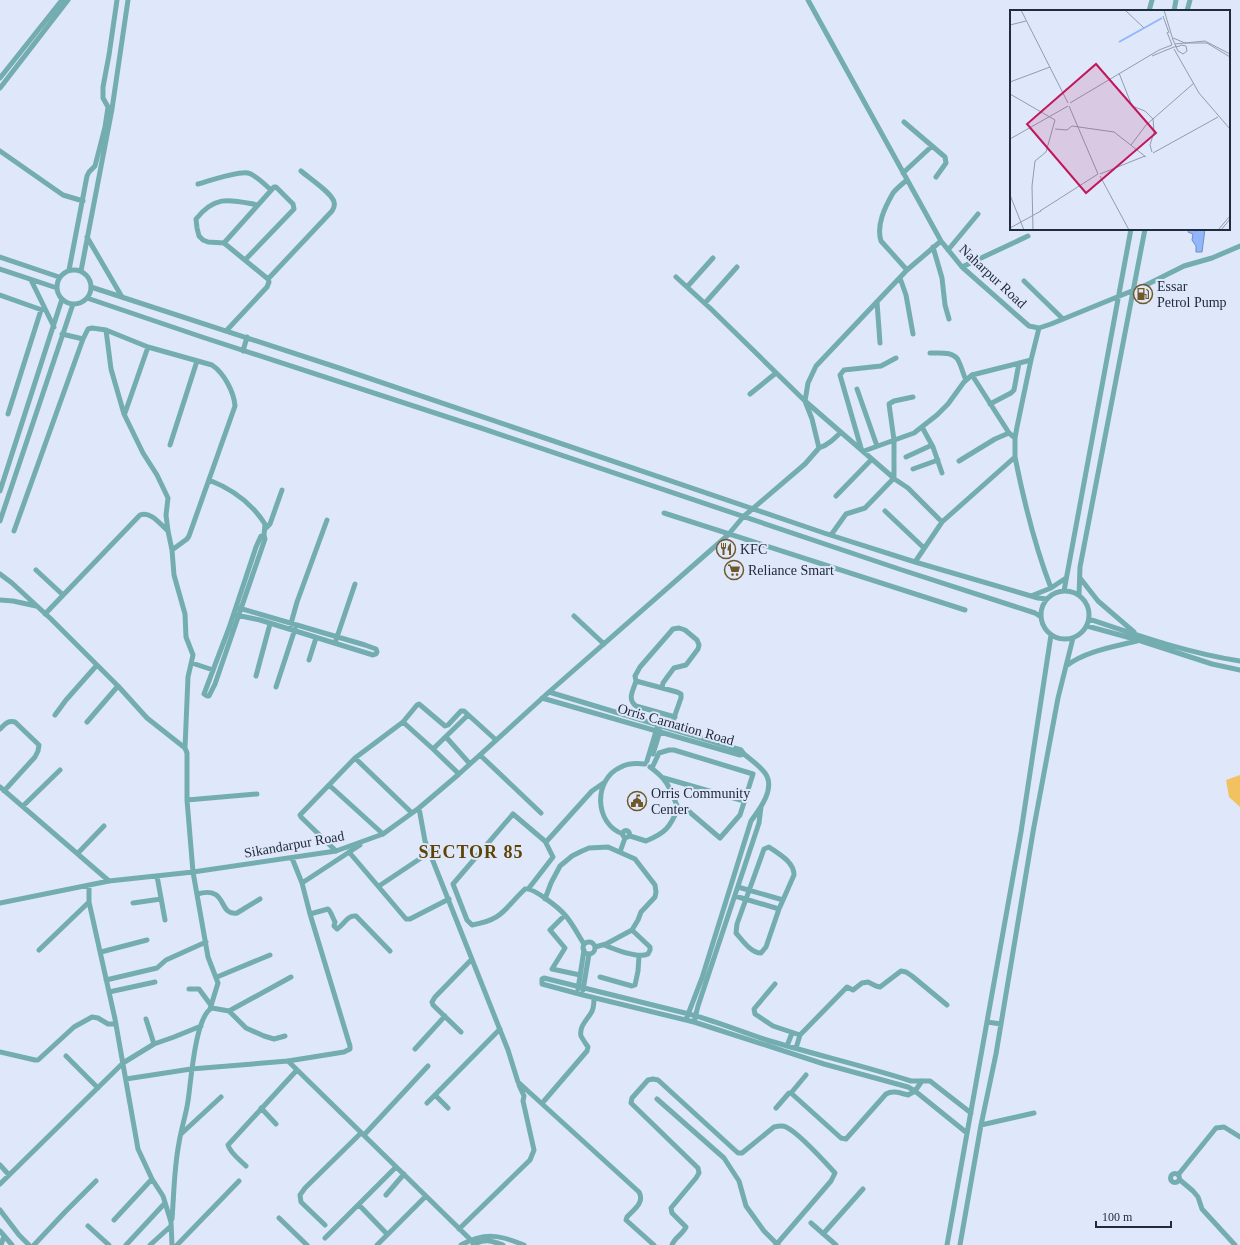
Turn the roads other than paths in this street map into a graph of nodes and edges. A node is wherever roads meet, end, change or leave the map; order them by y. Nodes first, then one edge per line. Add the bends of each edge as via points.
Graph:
1 (62, 0) edge
2 (68, 0) edge
3 (117, 0) edge
4 (128, 0) edge
5 (808, 0) edge
6 (1152, 0) edge
7 (1176, 0) edge
8 (1190, 0) edge
9 (1150, 10) edge
10 (1174, 10) edge
11 (1188, 10) edge
12 (0, 78) edge
13 (0, 88) edge
14 (904, 122) dead end
15 (932, 146) junction
16 (0, 151) edge
17 (302, 171) dead end
18 (903, 173) junction
19 (936, 177) dead end
20 (907, 180) junction
21 (198, 184) dead end
22 (271, 190) junction
23 (83, 201) junction
24 (258, 205) junction
25 (978, 214) dead end
26 (1131, 230) edge
27 (1145, 230) edge
28 (1028, 236) dead end
29 (87, 237) junction
30 (940, 241) junction
31 (224, 243) junction
32 (1240, 246) edge
33 (933, 247) junction
34 (948, 250) junction
35 (0, 257) edge
36 (713, 258) dead end
37 (245, 260) junction
38 (737, 267) dead end
39 (962, 268) junction
40 (0, 269) edge
41 (69, 270) junction
42 (907, 270) junction
43 (81, 271) junction
44 (676, 277) dead end
45 (60, 278) junction
46 (268, 278) junction
47 (900, 278) junction
48 (31, 280) junction
49 (1024, 281) dead end
50 (687, 287) junction
51 (57, 288) junction
52 (91, 288) junction
53 (1134, 290) junction
54 (0, 296) edge
55 (1119, 296) junction
56 (122, 297) junction
57 (87, 298) junction
58 (62, 299) junction
59 (877, 302) junction
60 (705, 303) junction
61 (73, 304) junction
62 (41, 310) junction
63 (47, 312) junction
64 (59, 313) junction
65 (68, 316) junction
66 (949, 319) dead end
67 (1063, 319) junction
68 (54, 327) junction
69 (1040, 328) junction
70 (106, 330) junction
71 (227, 330) junction
72 (62, 334) junction
73 (913, 334) dead end
74 (247, 337) junction
75 (83, 339) junction
76 (880, 343) dead end
77 (148, 347) junction
78 (243, 351) junction
79 (930, 353) dead end
80 (896, 358) dead end
81 (1031, 360) junction
82 (197, 361) junction
83 (1019, 363) junction
84 (776, 373) junction
85 (972, 375) junction
86 (966, 380) junction
87 (858, 389) dead end
88 (750, 394) dead end
89 (912, 397) dead end
90 (805, 401) junction
91 (990, 404) junction
92 (8, 414) dead end
93 (124, 414) junction
94 (922, 426) junction
95 (841, 432) junction
96 (1009, 433) junction
97 (1015, 438) junction
98 (894, 440) junction
99 (170, 445) dead end
100 (932, 445) junction
101 (877, 446) junction
102 (818, 448) junction
103 (862, 450) junction
104 (906, 456) dead end
105 (1015, 457) junction
106 (872, 458) junction
107 (938, 460) junction
108 (959, 461) dead end
109 (913, 469) dead end
110 (942, 473) dead end
111 (894, 478) junction
112 (208, 480) junction
113 (282, 490) dead end
114 (0, 491) edge
115 (836, 496) dead end
116 (752, 508) junction
117 (885, 511) dead end
118 (664, 513) dead end
119 (742, 517) junction
120 (327, 520) dead end
121 (0, 521) edge
122 (942, 522) junction
123 (14, 531) dead end
124 (168, 531) junction
125 (265, 532) junction
126 (728, 535) junction
127 (831, 535) junction
128 (924, 548) junction
129 (172, 550) junction
130 (915, 562) junction
131 (36, 570) dead end
132 (0, 574) edge
133 (1066, 578) junction
134 (1080, 578) junction
135 (355, 584) dead end
136 (1050, 588) junction
137 (1064, 591) junction
138 (63, 595) junction
139 (1079, 595) junction
140 (1031, 596) junction
141 (1047, 599) junction
142 (0, 600) edge
143 (36, 607) junction
144 (239, 607) junction
145 (965, 610) dead end
146 (45, 614) junction
147 (236, 615) junction
148 (574, 616) dead end
149 (1041, 617) junction
150 (1089, 619) junction
151 (270, 624) junction
152 (294, 624) junction
153 (1087, 626) junction
154 (292, 630) junction
155 (1051, 635) junction
156 (337, 637) junction
157 (316, 638) junction
158 (1073, 638) junction
159 (1138, 638) junction
160 (335, 644) junction
161 (604, 644) junction
162 (309, 660) dead end
163 (1240, 661) edge
164 (192, 663) junction
165 (98, 665) junction
166 (1066, 666) junction
167 (214, 670) junction
168 (1240, 670) edge
169 (256, 676) dead end
170 (636, 681) junction
171 (118, 686) junction
172 (276, 687) dead end
173 (662, 688) junction
174 (549, 692) junction
175 (542, 698) junction
176 (55, 714) dead end
177 (468, 715) junction
178 (675, 716) junction
179 (87, 722) dead end
180 (403, 722) junction
181 (660, 726) junction
182 (0, 729) edge
183 (670, 729) junction
184 (658, 732) junction
185 (446, 737) junction
186 (496, 740) junction
187 (185, 748) junction
188 (433, 748) junction
189 (480, 754) junction
190 (744, 754) junction
191 (355, 758) junction
192 (470, 764) junction
193 (649, 764) junction
194 (60, 770) dead end
195 (458, 774) junction
196 (664, 778) junction
197 (604, 782) junction
198 (329, 785) junction
199 (2, 788) edge
200 (257, 794) dead end
201 (187, 800) junction
202 (744, 801) junction
203 (23, 806) junction
204 (761, 807) junction
205 (419, 808) junction
206 (678, 808) junction
207 (412, 813) junction
208 (541, 813) dead end
209 (104, 826) dead end
210 (383, 834) junction
211 (626, 836) junction
212 (545, 841) junction
213 (364, 842) junction
214 (336, 851) junction
215 (350, 852) junction
216 (430, 852) junction
217 (620, 852) junction
218 (78, 853) junction
219 (292, 858) junction
220 (193, 872) junction
221 (158, 876) junction
222 (109, 881) junction
223 (302, 883) junction
224 (89, 886) junction
225 (379, 886) junction
226 (738, 887) junction
227 (529, 888) junction
228 (749, 890) junction
229 (197, 894) junction
230 (735, 896) junction
231 (161, 899) junction
232 (260, 899) dead end
233 (449, 899) junction
234 (545, 899) junction
235 (746, 899) junction
236 (783, 900) junction
237 (89, 902) junction
238 (0, 903) edge
239 (133, 903) dead end
240 (779, 909) junction
241 (310, 914) junction
242 (565, 915) junction
243 (165, 920) dead end
244 (632, 930) junction
245 (147, 940) dead end
246 (206, 942) junction
247 (584, 944) junction
248 (604, 945) junction
249 (595, 947) junction
250 (39, 950) dead end
251 (584, 950) junction
252 (390, 951) dead end
253 (101, 952) junction
254 (589, 954) junction
255 (270, 955) dead end
256 (640, 956) junction
257 (471, 960) junction
258 (580, 975) junction
259 (217, 977) junction
260 (291, 977) dead end
261 (600, 977) dead end
262 (106, 980) junction
263 (155, 982) dead end
264 (775, 984) dead end
265 (581, 987) junction
266 (189, 989) dead end
267 (109, 992) junction
268 (576, 994) junction
269 (583, 995) junction
270 (594, 998) junction
271 (947, 1005) dead end
272 (210, 1006) junction
273 (229, 1011) junction
274 (689, 1014) junction
275 (445, 1016) junction
276 (696, 1016) junction
277 (146, 1019) dead end
278 (686, 1019) junction
279 (694, 1022) junction
280 (987, 1022) junction
281 (116, 1024) junction
282 (1001, 1024) junction
283 (201, 1026) junction
284 (500, 1029) junction
285 (461, 1032) dead end
286 (792, 1033) junction
287 (800, 1035) junction
288 (285, 1036) dead end
289 (154, 1044) junction
290 (778, 1046) junction
291 (787, 1046) junction
292 (796, 1048) junction
293 (415, 1049) dead end
294 (0, 1052) edge
295 (66, 1056) dead end
296 (288, 1061) junction
297 (123, 1062) junction
298 (428, 1066) dead end
299 (191, 1069) junction
300 (297, 1070) junction
301 (806, 1075) dead end
302 (126, 1079) junction
303 (922, 1081) junction
304 (518, 1082) junction
305 (98, 1088) junction
306 (916, 1091) junction
307 (791, 1093) junction
308 (435, 1095) junction
309 (221, 1097) dead end
310 (657, 1099) dead end
311 (544, 1101) dead end
312 (427, 1103) dead end
313 (261, 1108) junction
314 (448, 1108) dead end
315 (776, 1108) dead end
316 (971, 1113) junction
317 (1034, 1113) dead end
318 (276, 1124) dead end
319 (981, 1125) junction
320 (363, 1134) junction
321 (967, 1134) junction
322 (180, 1135) junction
323 (1240, 1137) edge
324 (0, 1165) edge
325 (246, 1166) dead end
326 (396, 1167) junction
327 (404, 1174) junction
328 (9, 1175) junction
329 (152, 1179) junction
330 (96, 1181) dead end
331 (239, 1181) dead end
332 (0, 1184) edge
333 (863, 1189) dead end
334 (386, 1195) dead end
335 (426, 1196) junction
336 (165, 1203) junction
337 (359, 1205) junction
338 (0, 1210) edge
339 (279, 1218) dead end
340 (114, 1220) dead end
341 (811, 1223) dead end
342 (171, 1224) junction
343 (325, 1225) dead end
344 (88, 1226) dead end
345 (459, 1228) junction
346 (0, 1231) edge
347 (387, 1234) junction
348 (823, 1234) junction
349 (4, 1236) junction
350 (325, 1238) dead end
351 (474, 1243) edge
352 (10, 1244) edge
353 (777, 1244) edge
354 (2, 1245) edge
355 (29, 1245) edge
356 (34, 1245) edge
357 (109, 1245) edge
358 (126, 1245) edge
359 (150, 1245) edge
360 (172, 1245) edge
361 (177, 1245) edge
362 (307, 1245) edge
363 (377, 1245) edge
364 (461, 1245) edge
365 (503, 1245) edge
366 (524, 1245) edge
367 (654, 1245) edge
368 (672, 1245) edge
369 (836, 1245) edge
370 (947, 1245) edge
371 (960, 1245) edge
372 (1235, 1245) edge

1 - 12 street
2 - 13 street
3 - 23 street via 103,87 108,107 105,127 95,166 87,176
4 - 29 street via 112,109
5 - 18 street, Naharpur Road
6 - 9 street
7 - 10 street
8 - 11 street
14 - 15 street
15 - 18 street
15 - 19 street via 947,160
16 - 23 street via 63,195
17 - 46 street via 330,196 335,207
18 - 20 street, Naharpur Road
20 - 30 street, Naharpur Road
20 - 42 street via 894,192 881,219 879,235 881,241
21 - 22 street via 247,173
22 - 24 street
22 - 37 street via 276,187 293,204 294,209
23 - 41 street
24 - 31 street
24 - 31 street via 226,200 217,202 201,213 196,223 203,240
25 - 34 street
26 - 55 street
27 - 53 street
28 - 39 street
29 - 43 street
29 - 56 street
30 - 33 street
30 - 34 street, Naharpur Road
31 - 37 street
32 - 53 street via 1184,266
33 - 42 street
33 - 66 street via 942,278
34 - 39 street, Naharpur Road
35 - 45 street
36 - 50 street
37 - 46 street
38 - 60 street
39 - 69 street, Naharpur Road via 1029,326
40 - 48 street
41 - 43 street
41 - 45 street
42 - 47 street
43 - 52 street via 89,277
44 - 50 street
45 - 51 street
46 - 71 street via 268,287
47 - 59 street
47 - 73 street via 906,295
48 - 51 street
48 - 63 street
49 - 67 street
50 - 60 street
51 - 58 street
52 - 56 street
52 - 57 street
53 - 55 street
53 - 134 street via 1091,508
54 - 62 street
55 - 67 street
55 - 133 street
56 - 71 street
57 - 61 street
57 - 78 street
58 - 61 street
58 - 64 street
59 - 76 street
59 - 90 street via 816,366 808,382
60 - 84 street
61 - 65 street
62 - 63 street
62 - 92 street
63 - 68 street
64 - 65 street
64 - 68 street
65 - 72 street
67 - 69 street
68 - 114 street
69 - 81 street
70 - 75 street via 88,329
70 - 77 street
70 - 93 street via 111,370
71 - 74 street
72 - 75 street
72 - 121 street
74 - 78 street
74 - 116 street
75 - 123 street
77 - 82 street
77 - 93 street
78 - 119 street via 466,423
79 - 86 street via 954,356
80 - 103 street via 881,366 844,370 840,374
81 - 83 street
81 - 97 street
82 - 99 street
82 - 112 street via 219,370 235,402
83 - 85 street
83 - 91 street via 1014,390
84 - 88 street
84 - 90 street
85 - 86 street
85 - 91 street
86 - 94 street via 937,416
87 - 101 street
89 - 98 street via 894,400 889,404
90 - 95 street
90 - 102 street
91 - 96 street
93 - 124 street via 168,498
94 - 98 street via 914,433
94 - 100 street
95 - 102 street via 824,447
95 - 103 street
96 - 97 street
96 - 108 street
97 - 105 street
98 - 101 street
98 - 111 street
100 - 104 street
100 - 107 street
101 - 103 street
102 - 116 street, Sikandarpur Road via 805,464
103 - 106 street
105 - 122 street
105 - 136 street via 1030,524
106 - 111 street
106 - 115 street
107 - 109 street
107 - 110 street
111 - 122 street via 908,488
111 - 127 street via 865,508 846,514
112 - 125 street via 238,495 265,524
112 - 129 street via 189,536
113 - 125 street
116 - 119 street, Sikandarpur Road
116 - 127 street
117 - 128 street
118 - 126 street
119 - 126 street, Sikandarpur Road
119 - 149 street
120 - 152 street via 297,602
122 - 128 street
124 - 129 street
124 - 138 street via 150,515 140,516
125 - 144 street via 256,547
126 - 145 street
126 - 161 street, Sikandarpur Road
127 - 130 street
128 - 130 street
129 - 164 street via 174,575 185,614 186,637 193,655
130 - 140 street
131 - 138 street
132 - 143 street
133 - 136 street
133 - 137 street
134 - 139 street
134 - 159 street via 1098,601
135 - 156 street
136 - 140 street
137 - 139 street
137 - 141 street
138 - 146 street
139 - 150 street via 1087,604
140 - 141 street
141 - 149 street via 1043,604
142 - 143 street
143 - 146 street
144 - 147 street
144 - 152 street
146 - 165 street
147 - 151 street
147 - 167 street
147 - 167 street via 215,684 207,696 204,694
148 - 161 street
149 - 155 street via 1042,624
150 - 153 street
150 - 159 street
151 - 154 street
151 - 169 street
152 - 154 street
152 - 156 street
153 - 158 street
153 - 159 street
154 - 157 street
154 - 172 street
155 - 158 street via 1062,639
155 - 280 street via 1022,832
156 - 160 street
156 - 160 street via 376,649 377,652 373,655
157 - 160 street
157 - 162 street
158 - 166 street
159 - 163 street via 1202,655
159 - 166 street via 1087,654
159 - 168 street via 1212,664
161 - 174 street, Sikandarpur Road
164 - 167 street
164 - 187 street via 188,677
165 - 171 street
165 - 176 street
166 - 282 street via 1052,729
170 - 173 street
170 - 173 street via 635,676 640,667 673,629 685,630 697,640 698,650 686,665 674,668
170 - 178 street via 632,703
171 - 179 street
171 - 187 street via 147,718
173 - 178 street via 681,694
174 - 175 street, Sikandarpur Road
174 - 181 street, Orris Carnation Road
175 - 184 street, Orris Carnation Road
175 - 186 street, Sikandarpur Road
177 - 180 street via 461,711 445,726 418,704
177 - 185 street
177 - 186 street
178 - 183 street
180 - 188 street
180 - 191 street
181 - 183 street, Orris Carnation Road
181 - 184 street
182 - 199 street via 6,723 15,722 39,745 35,757
183 - 190 street, Orris Carnation Road via 741,750
184 - 190 street, Orris Carnation Road
184 - 193 street
185 - 188 street
185 - 192 street
186 - 189 street, Sikandarpur Road
187 - 201 street
188 - 195 street
189 - 192 street, Sikandarpur Road
189 - 208 street
190 - 204 street via 767,777 767,793
191 - 198 street
191 - 207 street
192 - 195 street, Sikandarpur Road
193 - 196 street
193 - 197 street via 633,763 621,766
193 - 202 street via 660,753 674,750 753,774
194 - 203 street
195 - 205 street, Sikandarpur Road
196 - 202 street
196 - 206 street
197 - 211 street via 600,795 602,811 608,825
197 - 212 street via 592,791
198 - 210 street
198 - 214 street via 300,815
199 - 203 street
200 - 201 street
201 - 220 street
202 - 206 street via 740,815 720,838 686,809
203 - 218 street
204 - 226 street via 759,823
204 - 274 street via 751,821
205 - 207 street, Sikandarpur Road
205 - 216 street via 425,841
206 - 211 street via 666,830 656,837 645,841
207 - 210 street, Sikandarpur Road
209 - 218 street
210 - 213 street, Sikandarpur Road
211 - 217 street
212 - 227 street via 553,857
212 - 227 street via 513,814 453,884 467,920 472,925 497,918 524,889
213 - 214 street, Sikandarpur Road
213 - 215 street
214 - 219 street, Sikandarpur Road
215 - 223 street
215 - 225 street
216 - 225 street
216 - 233 street
217 - 234 street via 608,847 599,847 572,856 560,866
217 - 244 street via 635,859 655,885 655,897 641,912
218 - 222 street
219 - 220 street, Sikandarpur Road
219 - 223 street
220 - 221 street, Sikandarpur Road
220 - 229 street
221 - 222 street, Sikandarpur Road
221 - 231 street
222 - 224 street, Sikandarpur Road
223 - 241 street
224 - 237 street
224 - 238 street, Sikandarpur Road
225 - 233 street via 406,919
226 - 228 street
226 - 230 street
227 - 234 street
228 - 235 street
228 - 236 street
228 - 236 street via 764,849 769,847 792,865 794,871
229 - 232 street via 216,894 226,910 232,914
229 - 246 street
230 - 235 street
230 - 276 street
231 - 239 street
231 - 243 street
233 - 257 street
234 - 242 street
235 - 240 street
235 - 240 street via 736,933 758,953 766,947
236 - 240 street
237 - 250 street
237 - 253 street
241 - 252 street via 328,909 337,929 349,917 356,916
241 - 296 street via 350,1049
242 - 247 street
242 - 258 street via 550,930 564,948 552,969
244 - 248 street
244 - 256 street via 650,947 648,954
245 - 253 street
246 - 259 street via 208,957
246 - 262 street via 166,960 157,968
247 - 249 street via 589,942
247 - 251 street
248 - 249 street
248 - 256 street
249 - 254 street
251 - 254 street
251 - 258 street
253 - 262 street
254 - 265 street
255 - 259 street
256 - 261 street via 635,985
257 - 275 street via 433,1000 433,1005
257 - 284 street
258 - 265 street
259 - 272 street via 218,983
260 - 273 street
262 - 267 street
263 - 267 street
264 - 286 street via 754,1012 773,1026
265 - 268 street
265 - 268 street via 542,979 543,985
265 - 269 street
265 - 274 street
266 - 272 street via 199,989
267 - 281 street
268 - 269 street
269 - 270 street
270 - 278 street
270 - 311 street via 591,1013 581,1028 587,1051
271 - 287 street via 901,970 880,987 868,982 853,990 847,987
272 - 273 street
272 - 283 street
273 - 288 street via 246,1028 274,1039
274 - 276 street
274 - 278 street
275 - 285 street
275 - 293 street
276 - 279 street
276 - 290 street
277 - 289 street
278 - 279 street
279 - 290 street
280 - 282 street
280 - 316 street
281 - 294 street via 108,1024 92,1017 74,1027 38,1060
281 - 297 street
282 - 319 street
283 - 289 street
283 - 299 street
284 - 304 street
284 - 308 street
286 - 287 street
286 - 291 street
287 - 292 street
289 - 297 street
290 - 291 street
290 - 306 street via 824,1064
291 - 292 street
292 - 303 street via 911,1081
295 - 305 street
296 - 299 street
296 - 300 street
297 - 302 street
297 - 305 street
298 - 320 street
299 - 302 street
299 - 322 street via 188,1100
300 - 313 street
300 - 320 street
301 - 307 street
302 - 329 street via 138,1149
303 - 306 street
303 - 316 street via 934,1083
304 - 345 street via 524,1096 533,1153 530,1160
304 - 367 street via 639,1192 640,1203 626,1220
305 - 328 street
306 - 307 street via 908,1095 895,1092 886,1094 846,1139 841,1138
306 - 321 street
307 - 315 street
308 - 312 street
308 - 314 street
309 - 322 street
310 - 353 street via 724,1158 739,1181 746,1206
313 - 318 street
313 - 325 street via 228,1144 231,1151
316 - 321 street
317 - 319 street
319 - 371 street
320 - 326 street
320 - 343 street via 300,1195 301,1202
321 - 370 street
322 - 342 street
323 - 372 street via 1224,1126 1216,1128 1179,1178 1193,1191 1202,1209
324 - 328 street
326 - 327 street
326 - 337 street
327 - 334 street
327 - 335 street
328 - 332 street
329 - 336 street
329 - 340 street
330 - 356 street
331 - 361 street
333 - 348 street
335 - 345 street
335 - 347 street
336 - 342 street
336 - 358 street
337 - 347 street
337 - 350 street
338 - 355 street
339 - 362 street
341 - 348 street
342 - 359 street
342 - 360 street
344 - 357 street
345 - 351 street
346 - 349 street
347 - 363 street
348 - 369 street
349 - 352 street
349 - 354 street
351 - 364 street
351 - 365 street via 488,1240
351 - 366 street via 487,1236 496,1236
353 - 368 street via 832,1181 835,1173 794,1132 779,1125 742,1153 738,1152 653,1078 632,1098 631,1103 698,1168 696,1178 671,1208 672,1213 686,1227

